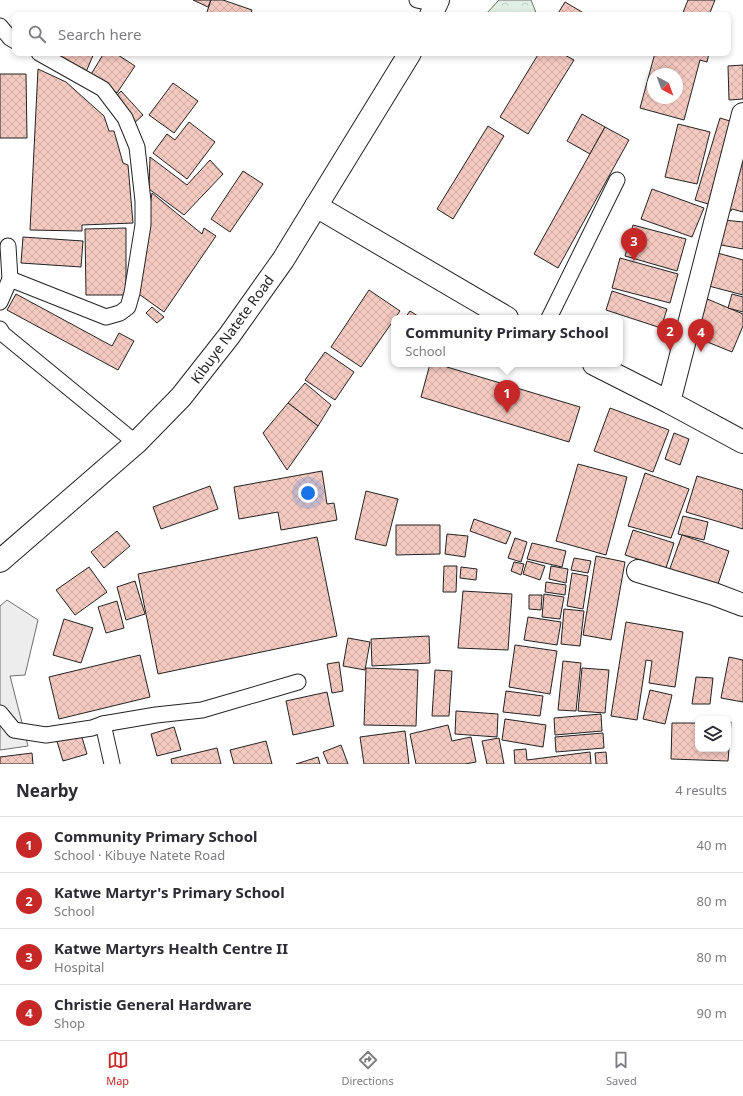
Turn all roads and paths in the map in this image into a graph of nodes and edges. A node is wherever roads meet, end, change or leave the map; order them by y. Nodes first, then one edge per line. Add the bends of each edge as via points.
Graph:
1 (0, 26) edge
2 (12, 39) edge
3 (44, 56) edge
4 (408, 56) edge
5 (743, 114) edge
6 (617, 180) dead end
7 (316, 206) junction
8 (8, 246) dead end
9 (10, 279) junction
10 (0, 302) edge
11 (502, 315) edge
12 (550, 315) edge
13 (0, 329) edge
14 (600, 367) edge
15 (669, 402) junction
16 (743, 442) edge
17 (136, 443) junction
18 (0, 561) edge
19 (638, 571) dead end
20 (743, 605) edge
21 (298, 682) dead end
22 (0, 713) edge
23 (103, 724) junction
24 (112, 764) edge

1 - 2 lane
3 - 9 lane via 103,89 125,118 137,147 143,225 132,293 128,307 120,313 106,317
4 - 7 street, Kibuye Natete Road
5 - 15 street
6 - 12 lane
7 - 11 street
7 - 17 street, Kibuye Natete Road via 283,260 229,336 181,397
8 - 9 lane
9 - 10 lane
13 - 17 lane
14 - 15 street
15 - 16 street
17 - 18 street, Kibuye Natete Road
19 - 20 street
21 - 23 lane via 202,710
22 - 23 lane via 14,730 46,735
23 - 24 lane

